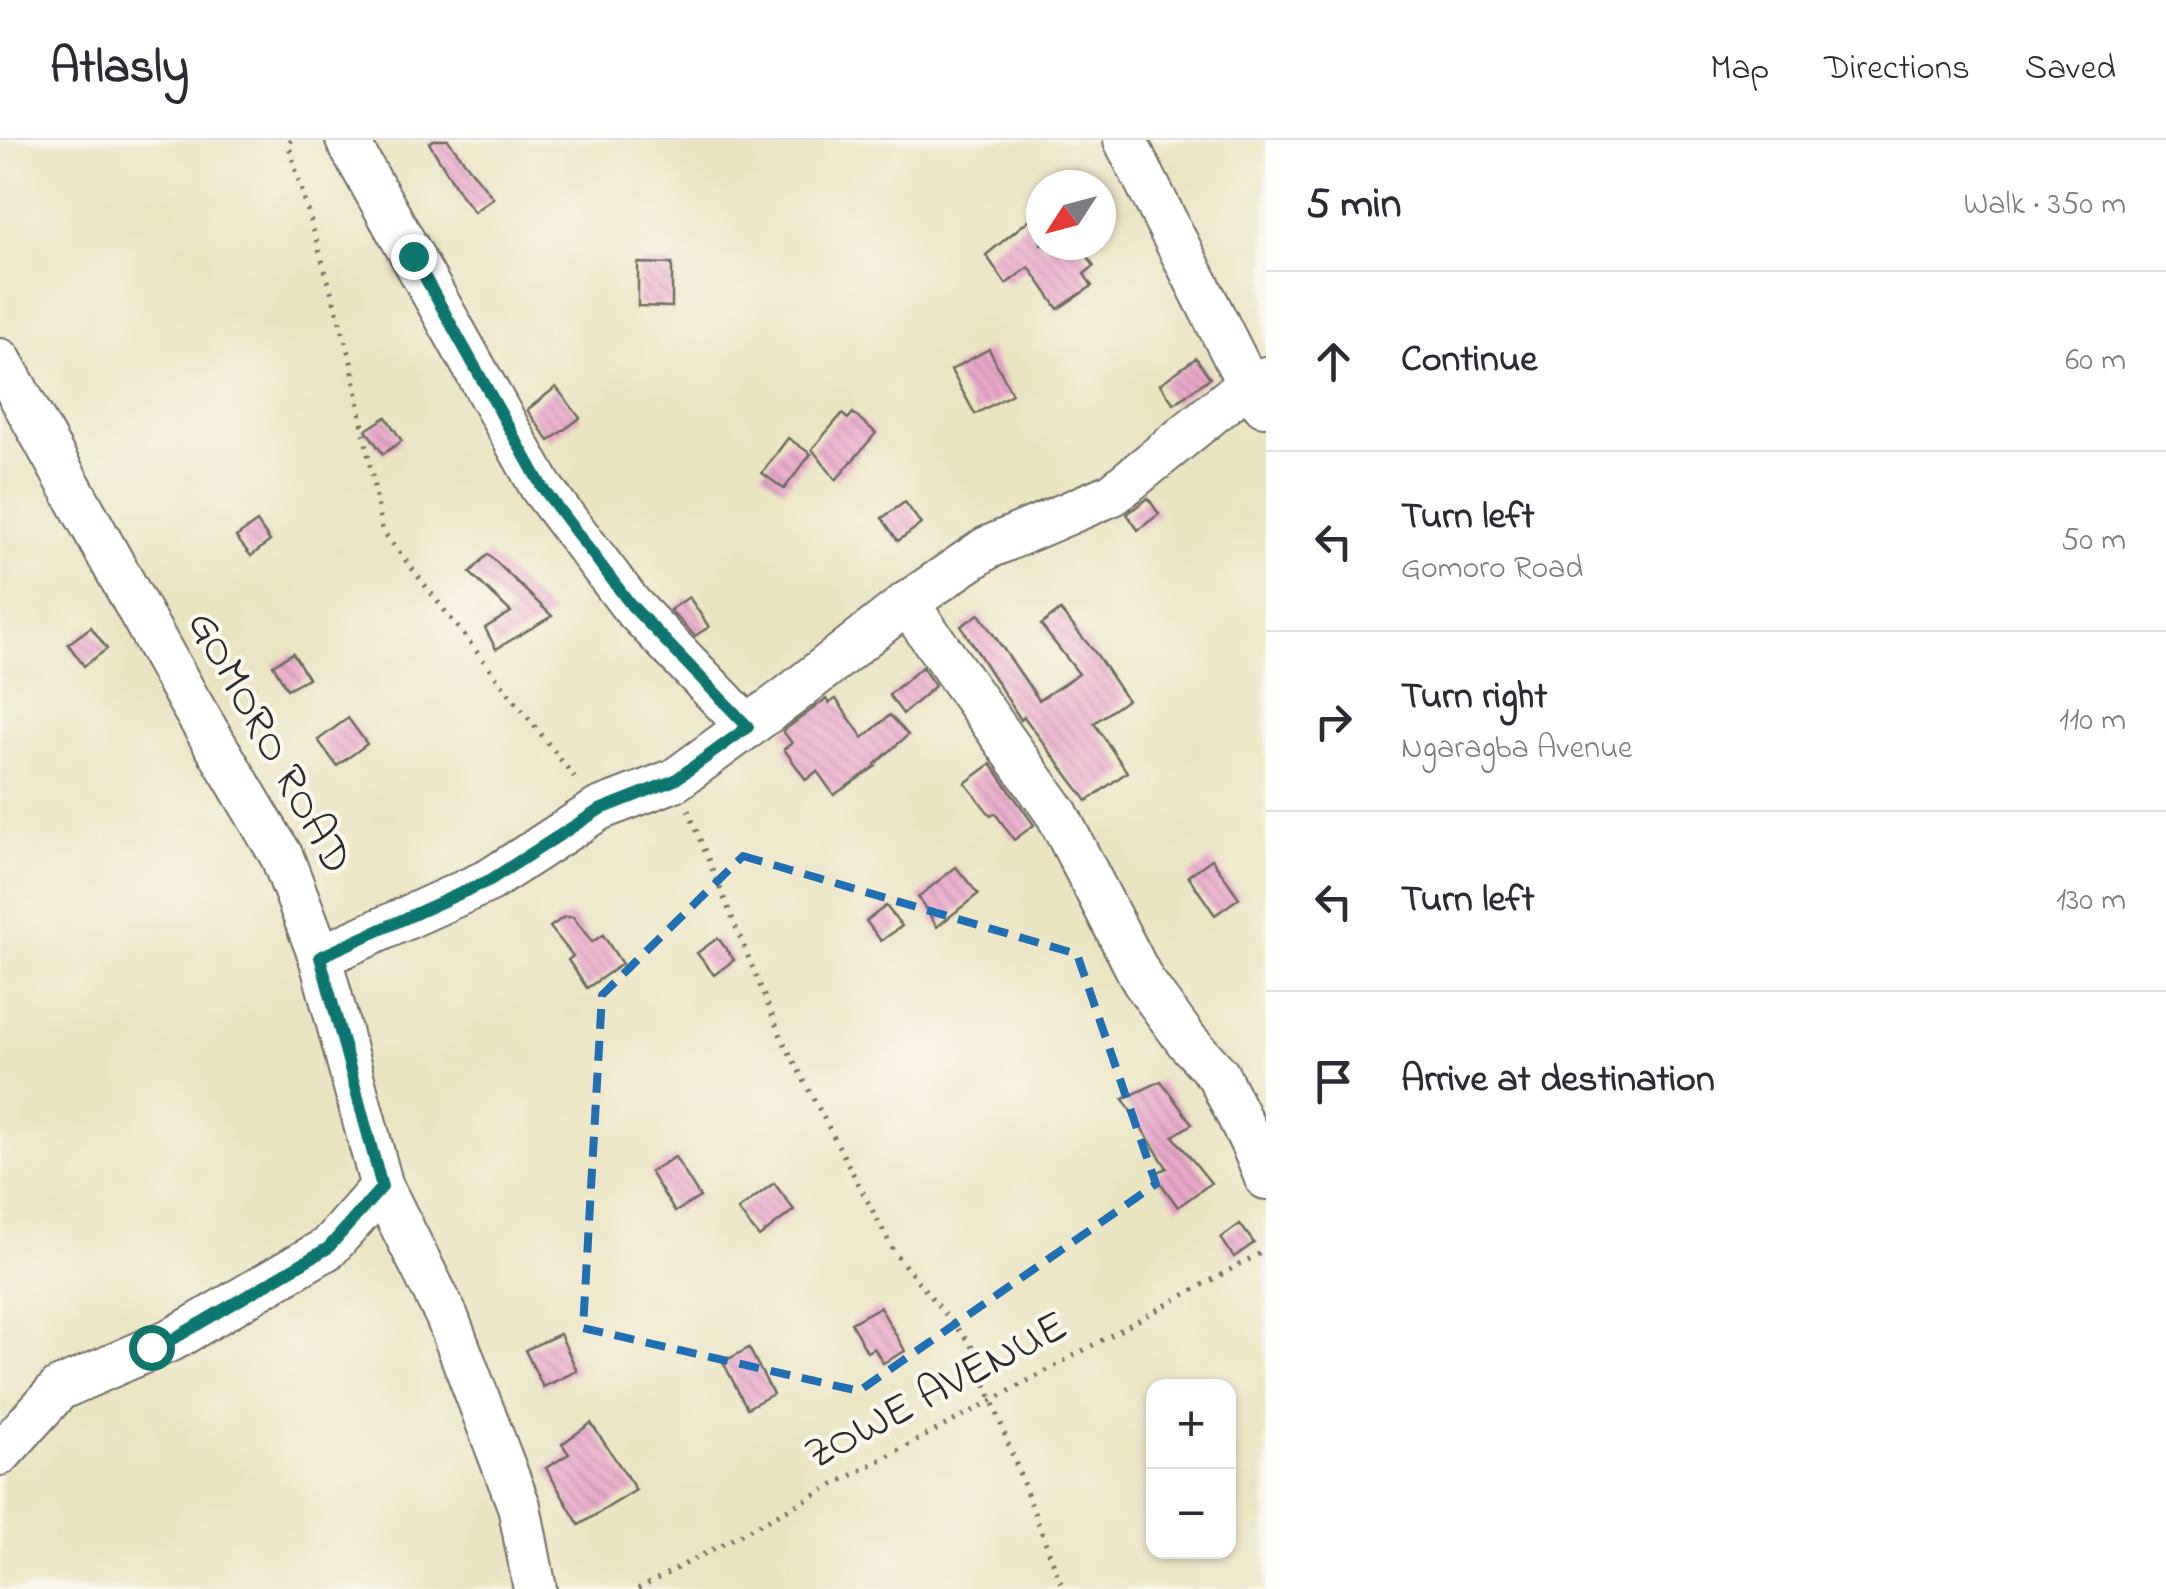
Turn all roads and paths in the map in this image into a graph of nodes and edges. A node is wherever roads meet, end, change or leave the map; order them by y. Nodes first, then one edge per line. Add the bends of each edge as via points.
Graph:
1 (291, 140) edge
2 (348, 140) edge
3 (1124, 140) edge
4 (0, 360) edge
5 (1260, 390) edge
6 (907, 603) junction
7 (748, 727) junction
8 (675, 780) junction
9 (599, 810) junction
10 (320, 957) junction
11 (1266, 1178) edge
12 (382, 1187) junction
13 (1266, 1250) edge
14 (993, 1400) junction
15 (0, 1454) edge
16 (535, 1589) edge
17 (638, 1589) edge
18 (1063, 1589) edge

1 - 9 path via 350,356 382,530
2 - 7 street via 542,487 631,605
3 - 5 street
4 - 10 street, GOMORO ROAD via 282,857
5 - 6 street via 1113,494 987,548
6 - 7 street
6 - 11 street via 1056,814 1143,981 1218,1075
7 - 8 street
8 - 9 street
8 - 14 path via 781,1037 896,1256 971,1346
9 - 10 street via 490,880
10 - 12 street, GOMORO ROAD
12 - 15 street via 328,1248 175,1338 59,1388
12 - 16 street, GOMORO ROAD via 447,1317 519,1506
13 - 14 path, ZOWE AVENUE
14 - 17 path, ZOWE AVENUE
14 - 18 path

